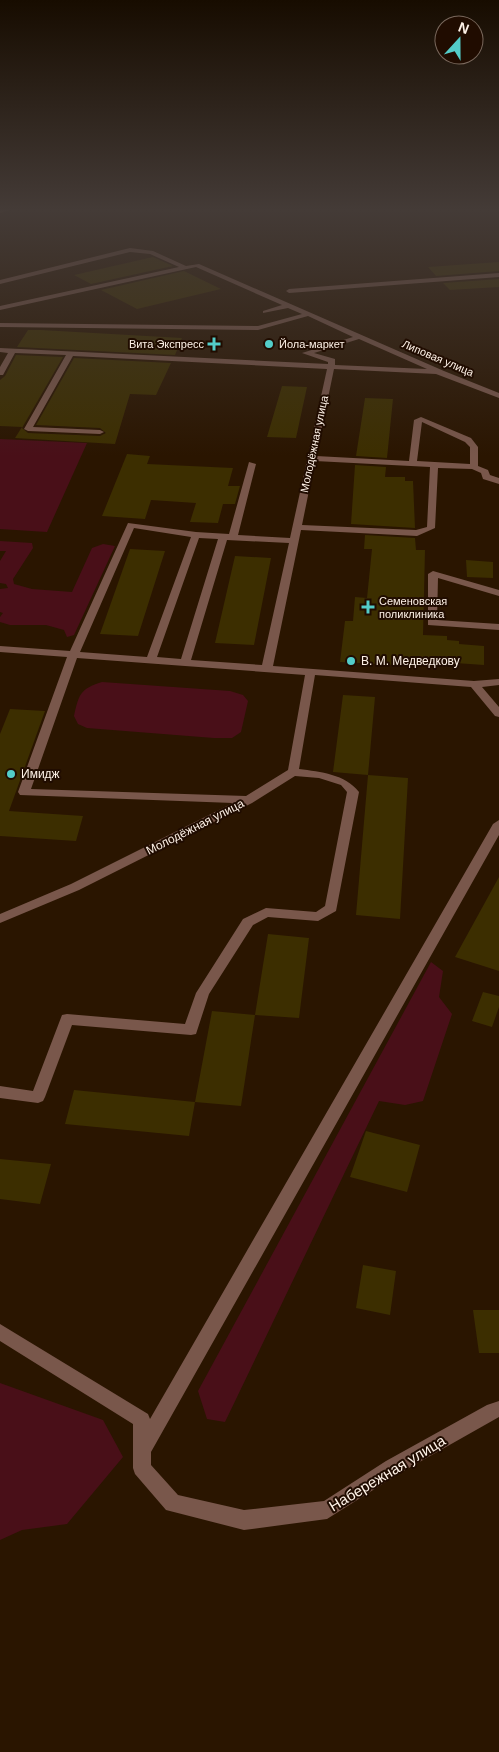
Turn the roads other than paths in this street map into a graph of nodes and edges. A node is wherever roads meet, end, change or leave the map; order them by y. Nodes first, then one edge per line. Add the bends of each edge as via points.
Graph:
1 (73, 292) edge
2 (260, 292) edge
3 (289, 305) junction
4 (0, 308) edge
5 (265, 312) dead end
6 (309, 314) junction
7 (0, 325) edge
8 (359, 336) junction
9 (0, 350) edge
10 (13, 351) junction
11 (306, 353) junction
12 (70, 354) junction
13 (298, 365) junction
14 (331, 366) junction
15 (0, 373) edge
16 (441, 373) junction
17 (499, 396) edge
18 (100, 432) dead end
19 (311, 458) junction
20 (252, 464) dead end
21 (413, 464) junction
22 (434, 465) junction
23 (474, 467) junction
24 (499, 481) edge
25 (297, 527) junction
26 (196, 535) junction
27 (228, 538) junction
28 (294, 541) junction
29 (499, 593) edge
30 (499, 627) edge
31 (0, 649) edge
32 (74, 653) junction
33 (152, 659) junction
34 (185, 662) junction
35 (267, 668) junction
36 (311, 671) junction
37 (499, 682) edge
38 (474, 684) junction
39 (499, 714) edge
40 (293, 772) junction
41 (248, 800) junction
42 (499, 824) edge
43 (0, 919) edge
44 (0, 1092) edge
45 (0, 1332) edge
46 (499, 1410) edge
47 (142, 1451) junction

1 - 4 street, Липовая улица
2 - 3 street, Липовая улица
3 - 5 street
3 - 6 street, Липовая улица
6 - 7 street via 258,328
6 - 8 street, Липовая улица
8 - 11 street
8 - 16 street, Липовая улица
9 - 10 street
10 - 12 street
10 - 15 street
11 - 13 street
11 - 14 street via 330,360
12 - 13 street
12 - 18 street via 28,429
13 - 14 street
14 - 16 street
14 - 19 street, Молодёжная улица
16 - 17 street, Липовая улица
19 - 21 street
19 - 25 street, Молодёжная улица
20 - 27 street
21 - 22 street
21 - 23 street via 418,420 421,419 468,440 474,447
22 - 23 street
22 - 25 street via 431,528 418,533
23 - 24 street via 485,472 486,477
25 - 28 street, Молодёжная улица
26 - 27 street
26 - 32 street via 131,525
26 - 33 street
27 - 28 street
27 - 34 street
28 - 35 street, Молодёжная улица
29 - 30 street via 433,574 432,623
31 - 32 street
32 - 33 street
32 - 41 street via 24,792
33 - 34 street
34 - 35 street
35 - 36 street
36 - 38 street
36 - 40 street
37 - 38 street
38 - 39 street
40 - 41 street, Молодёжная улица
40 - 44 street via 345,782 353,792 331,908 318,917 266,912 248,922 204,993 191,1030 67,1019 38,1097
41 - 43 street, Молодёжная улица via 75,887
42 - 47 street
45 - 47 street, Набережная улица via 142,1420
46 - 47 street, Набережная улица via 393,1466 327,1510 244,1520 173,1504 142,1468

